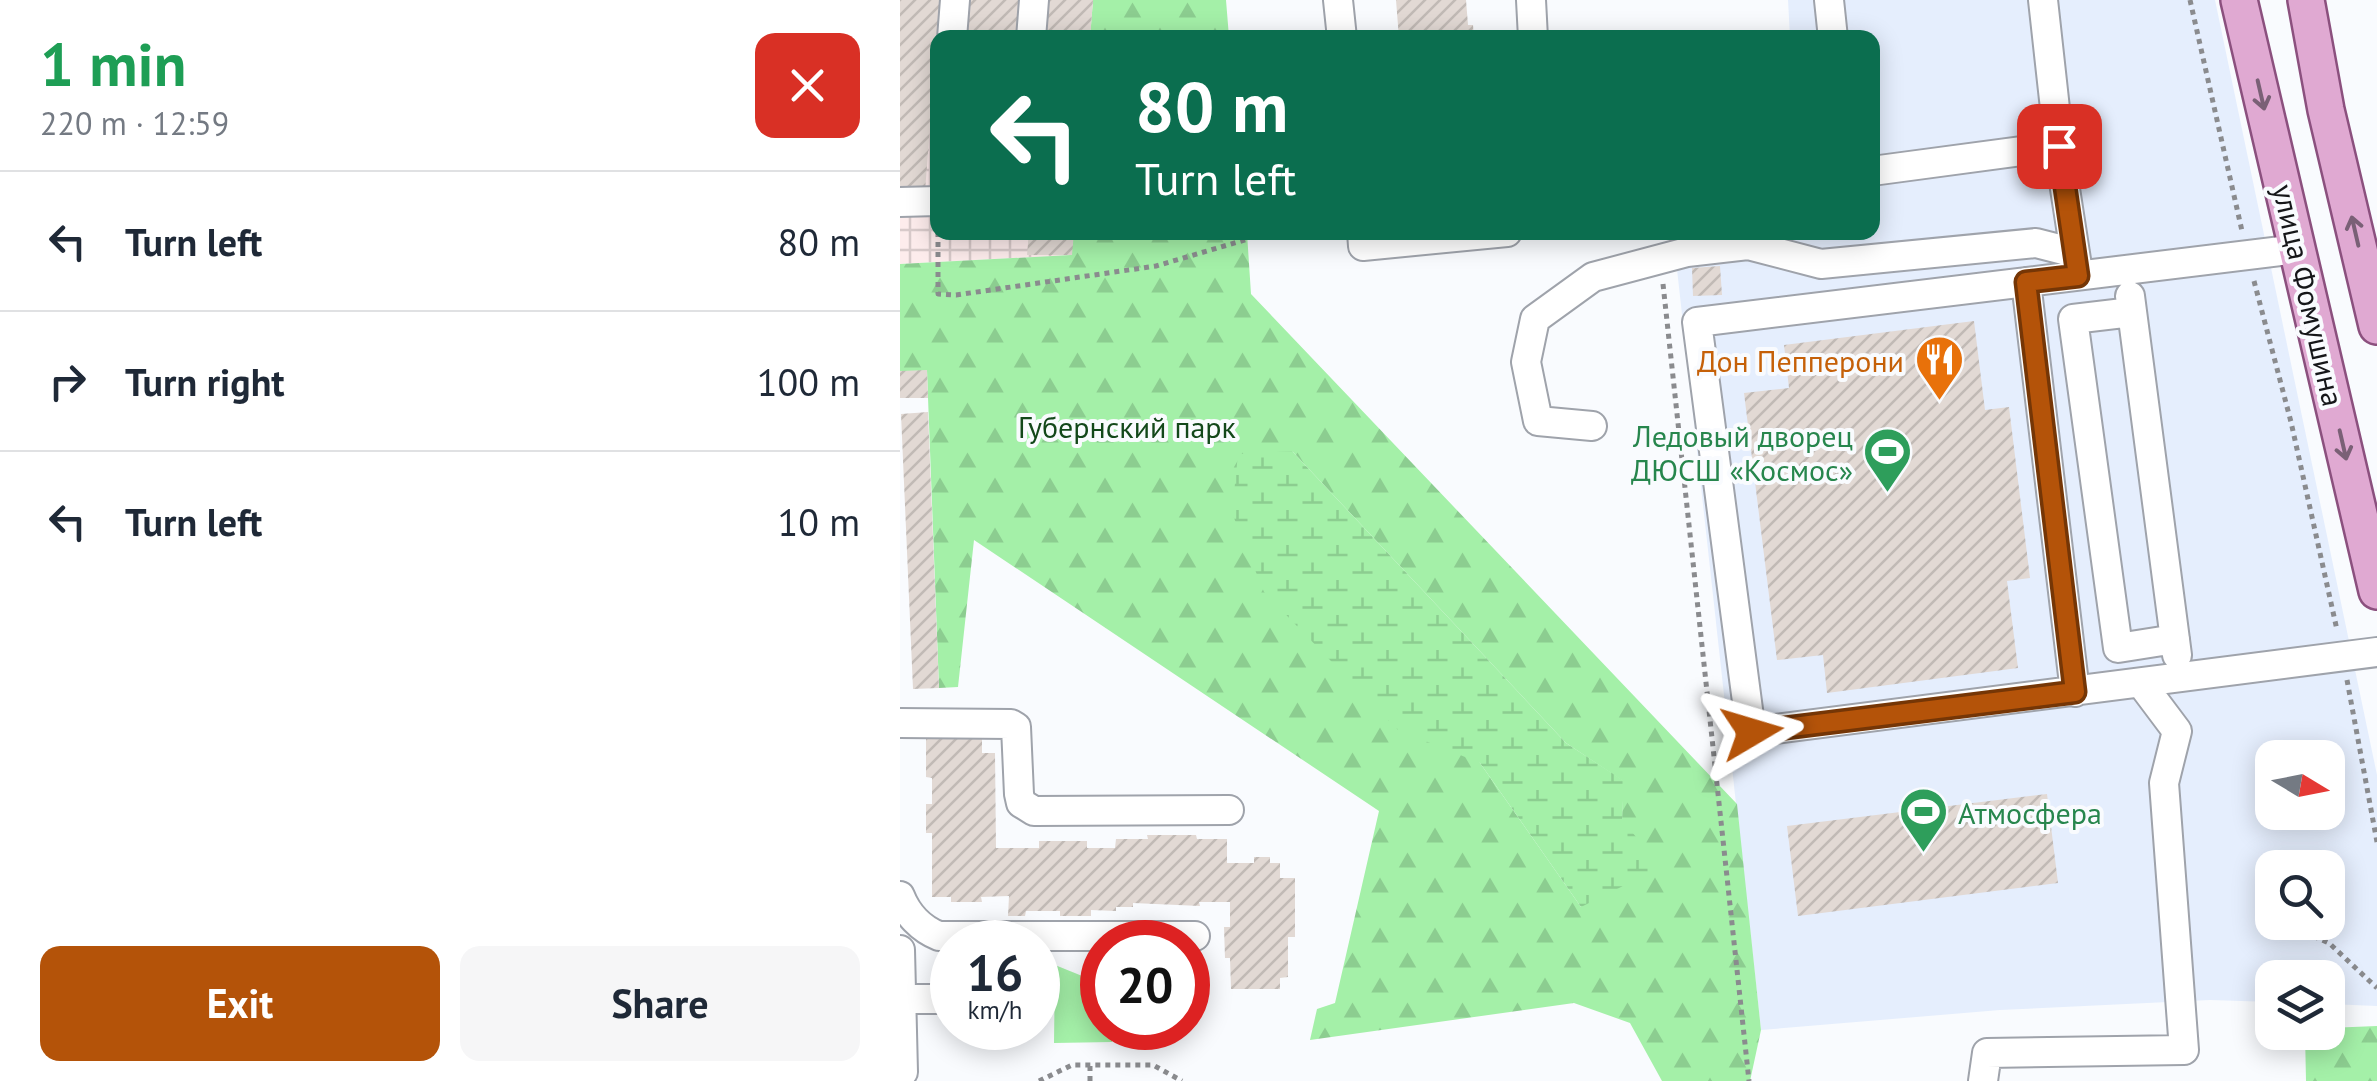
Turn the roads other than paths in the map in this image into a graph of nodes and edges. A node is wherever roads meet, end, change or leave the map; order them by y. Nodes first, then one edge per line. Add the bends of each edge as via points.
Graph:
1 (955, 0) edge
2 (1034, 0) edge
3 (1338, 0) edge
4 (1531, 0) edge
5 (1829, 0) edge
6 (2044, 0) edge
7 (2238, 0) edge
8 (2306, 0) edge
9 (953, 30) edge
10 (1032, 30) edge
11 (1341, 30) edge
12 (1533, 30) edge
13 (1833, 30) edge
14 (2059, 146) junction
15 (1880, 170) edge
16 (930, 201) edge
17 (900, 202) edge
18 (1363, 240) edge
19 (1425, 240) edge
20 (2298, 248) junction
21 (2077, 265) junction
22 (2127, 270) junction
23 (2026, 282) junction
24 (2132, 312) junction
25 (2377, 326) edge
26 (1592, 426) dead end
27 (2377, 591) edge
28 (2175, 639) junction
29 (2377, 652) edge
30 (2180, 676) junction
31 (2140, 682) junction
32 (2075, 692) junction
33 (900, 723) edge
34 (1229, 810) dead end
35 (900, 896) edge
36 (1080, 936) edge
37 (900, 950) edge
38 (930, 998) edge
39 (903, 999) junction
40 (902, 1072) dead end
41 (1982, 1081) edge

1 - 9 lane
2 - 10 lane
3 - 11 lane
4 - 12 lane
5 - 13 lane
6 - 14 lane
7 -> 20 main road, улица Фомушина
25 -> 8 main road, улица Фомушина
14 - 15 lane
14 - 21 lane
16 - 17 lane
18 - 19 lane via 1363,246
20 - 22 lane
20 -> 27 main road, улица Фомушина
21 - 22 lane
21 - 23 lane
21 - 26 lane via 2036,243 1820,264 1748,245 1687,252 1593,276 1535,320 1526,362 1538,420
22 - 24 lane
23 - 32 lane
23 - 32 lane via 1697,322 1752,732
24 - 28 lane
24 - 28 lane via 2073,320 2118,648
28 - 30 lane
29 - 30 lane
30 - 31 lane
31 - 32 lane
31 - 41 lane via 2177,731 2164,782 2184,1050 1987,1054
33 - 34 lane via 1016,727 1018,794 1034,811
35 - 36 lane via 912,916 939,936
37 - 39 lane
38 - 39 lane
39 - 40 lane

